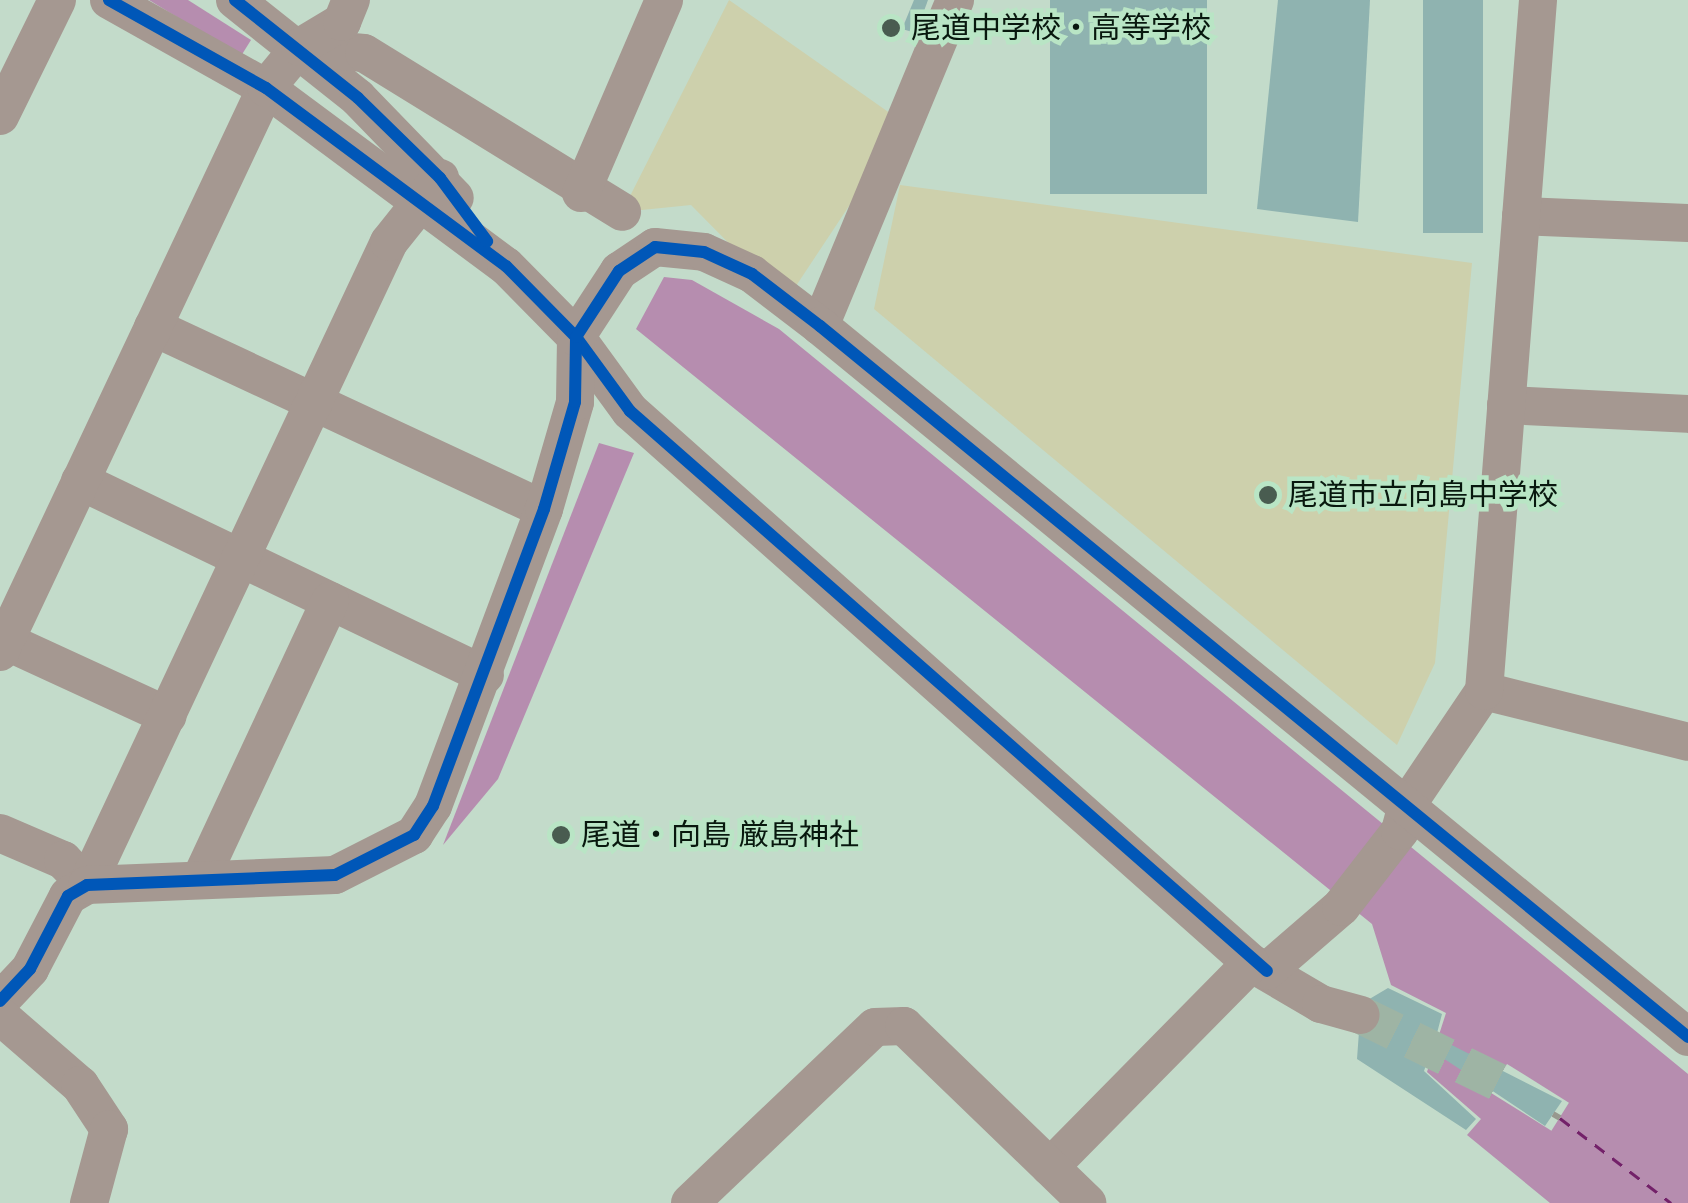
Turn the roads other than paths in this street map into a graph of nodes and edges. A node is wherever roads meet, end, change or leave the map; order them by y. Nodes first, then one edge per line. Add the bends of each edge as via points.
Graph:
1 (56, 0) edge
2 (109, 0) edge
3 (235, 0) edge
4 (351, 0) edge
5 (664, 0) edge
6 (955, 0) edge
7 (1538, 0) edge
8 (300, 47) junction
9 (266, 88) junction
10 (0, 116) edge
11 (429, 188) junction
12 (581, 193) junction
13 (622, 212) dead end
14 (1522, 216) junction
15 (1688, 223) edge
16 (820, 326) junction
17 (153, 327) junction
18 (576, 337) junction
19 (314, 399) junction
20 (1506, 405) junction
21 (1688, 414) edge
22 (80, 481) junction
23 (544, 509) junction
24 (243, 560) junction
25 (330, 601) junction
26 (3, 646) edge
27 (485, 676) junction
28 (1484, 691) junction
29 (168, 716) junction
30 (1688, 742) edge
31 (1403, 818) junction
32 (0, 832) edge
33 (200, 880) junction
34 (86, 884) junction
35 (1259, 967) junction
36 (0, 1001) edge
37 (1362, 1015) tunnel mouth
38 (0, 1016) edge
39 (1688, 1038) edge
40 (1050, 1167) junction
41 (89, 1203) edge
42 (690, 1203) edge
43 (1087, 1203) edge

1 - 10 street
2 - 9 street
3 - 8 street
4 - 8 street via 342,22
5 - 12 street
6 - 16 street
7 - 14 street
8 - 9 street
8 - 11 street
8 - 12 street via 364,52
9 - 11 street
9 - 17 street
11 - 18 street
11 - 19 street
12 - 13 street
14 - 15 street
14 - 20 street
16 - 18 street via 736,267 704,252 654,247 620,271
16 - 31 street
17 - 19 street
17 - 22 street
18 - 23 street via 575,402
18 - 35 street via 630,411
19 - 23 street
19 - 24 street
20 - 21 street
20 - 28 street
22 - 24 street
22 - 26 street
23 - 27 street
24 - 25 street
24 - 29 street
25 - 27 street
25 - 33 street
26 - 29 street
27 - 33 street via 414,835 335,875
28 - 30 street
28 - 31 street
29 - 34 street
31 - 35 street via 1342,907
31 - 39 street
32 - 34 street via 62,860
33 - 34 street
34 - 36 street via 68,896 30,968
35 - 37 street via 1321,1004
35 - 40 street
38 - 41 street via 80,1085 109,1129
40 - 42 street via 904,1026 875,1028
40 - 43 street

